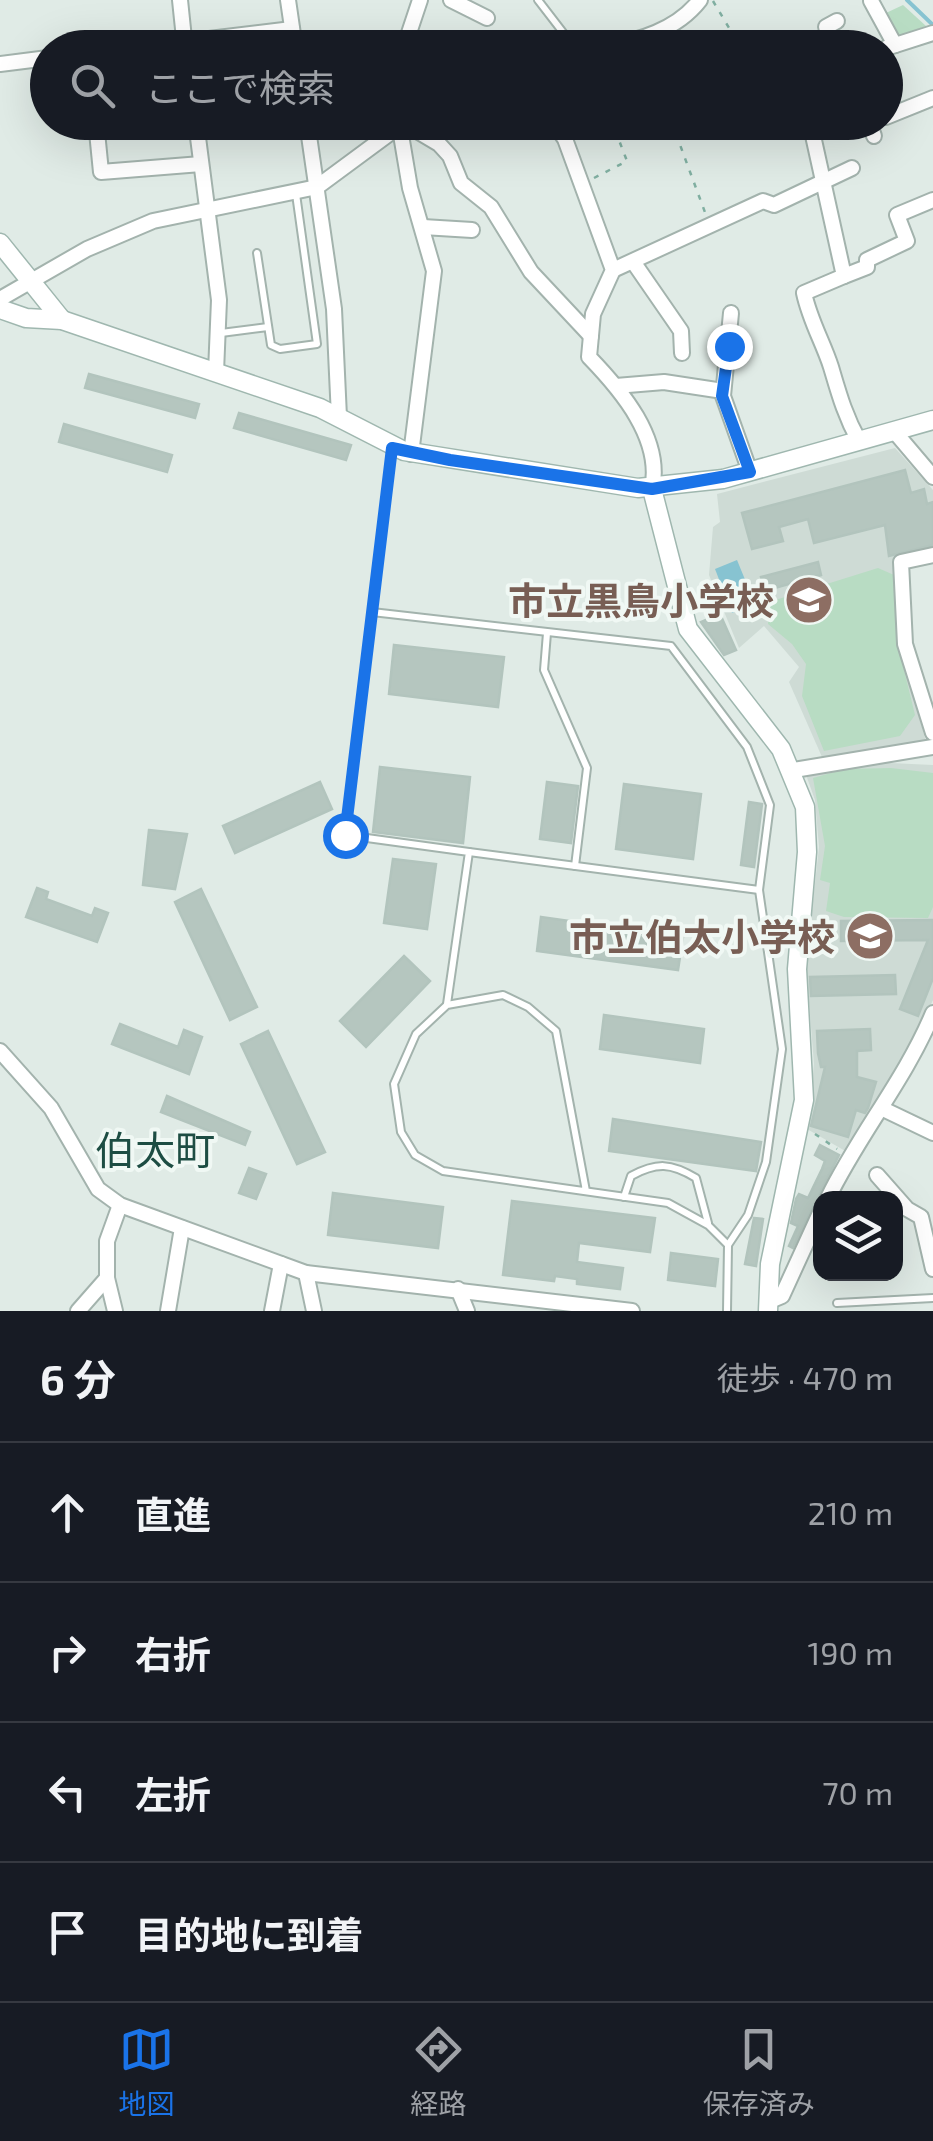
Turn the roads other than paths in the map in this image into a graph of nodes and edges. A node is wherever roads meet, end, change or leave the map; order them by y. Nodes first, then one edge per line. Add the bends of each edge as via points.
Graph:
1 (180, 0) edge
2 (288, 0) edge
3 (420, 0) edge
4 (451, 0) edge
5 (538, 0) edge
6 (700, 0) edge
7 (487, 18) dead end
8 (837, 21) dead end
9 (183, 30) edge
10 (292, 30) edge
11 (410, 30) edge
12 (561, 30) edge
13 (663, 30) edge
14 (828, 30) edge
15 (933, 33) edge
16 (903, 42) edge
17 (30, 60) edge
18 (0, 64) edge
19 (933, 98) edge
20 (903, 110) edge
21 (98, 140) edge
22 (199, 140) edge
23 (310, 140) edge
24 (380, 140) edge
25 (403, 140) edge
26 (432, 140) edge
27 (565, 140) edge
28 (814, 140) edge
29 (202, 164) junction
30 (852, 168) dead end
31 (822, 182) junction
32 (317, 188) junction
33 (296, 194) junction
34 (933, 200) edge
35 (207, 210) junction
36 (461, 225) dead end
37 (423, 227) junction
38 (0, 243) edge
39 (257, 253) dead end
40 (634, 264) junction
41 (612, 270) junction
42 (844, 276) junction
43 (33, 280) junction
44 (0, 299) edge
45 (0, 309) edge
46 (731, 313) dead end
47 (62, 320) junction
48 (268, 327) junction
49 (221, 333) junction
50 (591, 336) junction
51 (682, 353) dead end
52 (216, 372) junction
53 (616, 386) junction
54 (723, 391) junction
55 (340, 417) junction
56 (933, 420) edge
57 (894, 431) junction
58 (859, 441) junction
59 (402, 451) junction
60 (750, 472) junction
61 (933, 478) edge
62 (652, 489) junction
63 (933, 555) edge
64 (372, 612) junction
65 (547, 633) junction
66 (933, 733) edge
67 (933, 747) edge
68 (794, 770) junction
69 (469, 852) junction
70 (575, 866) junction
71 (759, 890) junction
72 (447, 1004) junction
73 (933, 1013) edge
74 (0, 1051) edge
75 (883, 1110) junction
76 (933, 1133) edge
77 (878, 1174) dead end
78 (586, 1191) junction
79 (831, 1191) edge
80 (624, 1197) junction
81 (120, 1205) junction
82 (708, 1224) junction
83 (182, 1228) junction
84 (813, 1229) edge
85 (728, 1245) junction
86 (281, 1264) junction
87 (932, 1264) edge
88 (306, 1273) junction
89 (107, 1278) junction
90 (458, 1289) junction
91 (933, 1298) edge
92 (838, 1302) dead end
93 (769, 1306) edge
94 (78, 1311) edge
95 (115, 1311) edge
96 (168, 1311) edge
97 (272, 1311) edge
98 (314, 1311) edge
99 (467, 1311) edge
100 (632, 1311) edge
101 (727, 1311) edge

1 - 9 street
2 - 10 street
3 - 11 street
4 - 7 street
5 - 12 lane
6 - 13 street via 685,19
8 - 14 street
15 - 16 street
17 - 18 street
19 - 20 street
21 - 29 street via 102,172
22 - 29 street
23 - 32 street
24 - 32 street
25 - 37 street
26 - 50 street via 450,156 461,183 491,208 531,272
27 - 41 street
28 - 31 street
29 - 35 street
30 - 31 street
31 - 40 street via 774,205 763,202
31 - 42 street
32 - 33 street
32 - 55 street
33 - 35 street
33 - 48 lane via 317,344 280,349 271,345
34 - 42 street via 897,214 906,240
35 - 43 street via 152,220
35 - 49 street
36 - 37 street
37 - 59 street via 434,271
38 - 43 street
39 - 48 lane
40 - 41 street
40 - 51 street via 682,331
41 - 50 street via 592,314
42 - 58 street via 804,293 810,323 836,363 837,397
43 - 44 street
43 - 47 street
45 - 47 street
46 - 54 street via 735,346
47 - 52 street
48 - 49 lane
49 - 52 street
50 - 53 street via 589,357
52 - 55 street
53 - 54 street via 664,382
53 - 62 street via 650,452
54 - 60 street
55 - 59 street
56 - 57 street
57 - 58 street
57 - 61 street
58 - 60 street
59 - 62 street
59 - 64 lane
60 - 62 street
62 - 68 street via 688,629
63 - 66 street via 901,562 905,644
64 - 65 lane
64 - 69 lane via 345,835
65 - 70 lane via 544,670 587,768
65 - 71 lane via 661,643 677,652 747,748 768,790
67 - 68 street
68 - 93 street via 807,834 797,942 804,1082 770,1264
69 - 70 lane
69 - 72 lane
70 - 71 lane
71 - 85 lane via 782,1049 766,1162 748,1215
72 - 78 lane via 503,995 556,1030
72 - 78 lane via 416,1034 394,1084 401,1132 415,1156 443,1171
73 - 75 street
74 - 81 street via 51,1108 98,1189
75 - 76 street
75 - 79 street
77 - 87 street via 921,1217
78 - 80 lane
80 - 82 lane via 668,1204
80 - 82 lane via 632,1176 654,1164 676,1166 696,1178
81 - 83 street
81 - 89 street via 107,1241
82 - 85 lane
83 - 86 street
83 - 96 street
84 - 93 street via 782,1296
85 - 101 lane
86 - 88 street
86 - 97 street
88 - 90 street
88 - 98 street
89 - 94 street
89 - 95 street
90 - 99 street
90 - 100 street
91 - 92 lane

